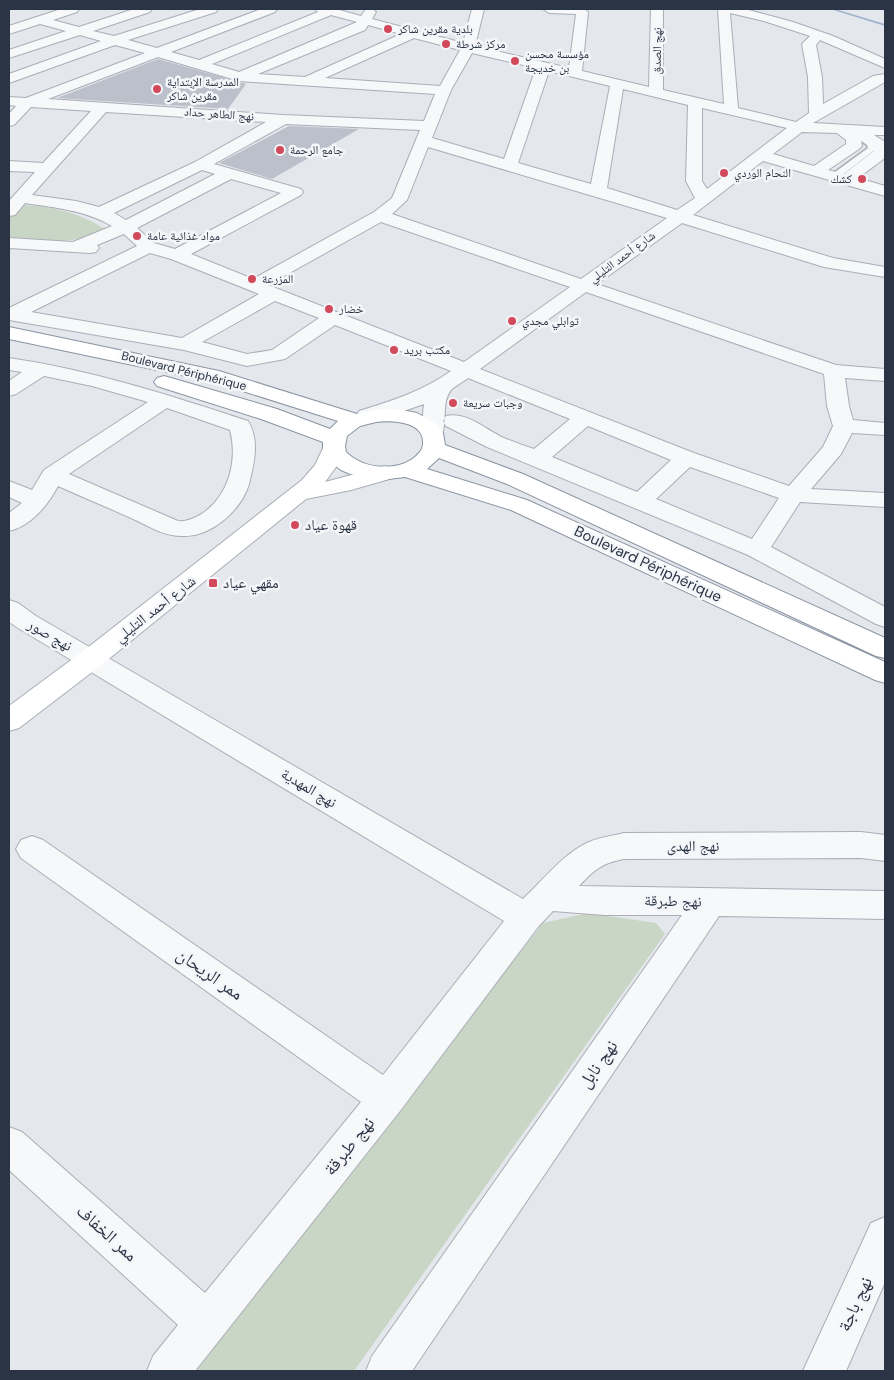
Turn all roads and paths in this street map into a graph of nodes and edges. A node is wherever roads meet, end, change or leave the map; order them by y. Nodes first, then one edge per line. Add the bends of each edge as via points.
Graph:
1 (73, 9) edge
2 (146, 9) edge
3 (212, 9) edge
4 (271, 9) edge
5 (478, 9) edge
6 (549, 9) edge
7 (657, 9) edge
8 (724, 9) edge
9 (728, 9) edge
10 (326, 10) edge
11 (369, 15) edge
12 (9, 19) edge
13 (40, 20) junction
14 (25, 24) junction
15 (9, 30) edge
16 (78, 31) junction
17 (414, 33) junction
18 (818, 35) junction
19 (112, 41) junction
20 (468, 48) junction
21 (158, 53) junction
22 (9, 54) edge
23 (200, 64) junction
24 (884, 64) edge
25 (544, 66) junction
26 (574, 72) junction
27 (239, 77) junction
28 (9, 79) edge
29 (256, 79) junction
30 (882, 79) edge
31 (307, 82) junction
32 (617, 83) junction
33 (444, 90) junction
34 (656, 92) junction
35 (9, 100) edge
36 (695, 100) junction
37 (28, 102) junction
38 (103, 106) junction
39 (731, 109) junction
40 (816, 114) junction
41 (232, 115) junction
42 (283, 119) junction
43 (9, 122) edge
44 (800, 127) junction
45 (849, 130) junction
46 (885, 131) edge
47 (427, 133) junction
48 (761, 156) junction
49 (201, 165) junction
50 (9, 166) edge
51 (509, 166) junction
52 (48, 168) junction
53 (815, 172) junction
54 (229, 173) junction
55 (839, 179) junction
56 (598, 191) junction
57 (885, 191) edge
58 (20, 198) junction
59 (704, 200) junction
60 (9, 212) edge
61 (101, 213) junction
62 (380, 216) junction
63 (679, 216) junction
64 (126, 227) junction
65 (9, 244) edge
66 (73, 248) junction
67 (148, 248) junction
68 (177, 256) junction
69 (885, 272) edge
70 (254, 286) junction
71 (583, 286) junction
72 (273, 294) junction
73 (333, 318) junction
74 (10, 320) edge
75 (185, 344) junction
76 (9, 350) edge
77 (9, 364) edge
78 (41, 368) junction
79 (466, 370) junction
80 (834, 371) junction
81 (885, 375) edge
82 (442, 387) junction
83 (9, 390) edge
84 (165, 400) junction
85 (586, 417) junction
86 (362, 418) junction
87 (454, 421) dead end
88 (844, 426) junction
89 (885, 429) edge
90 (433, 440) junction
91 (334, 444) junction
92 (537, 458) junction
93 (686, 458) junction
94 (395, 471) junction
95 (52, 475) junction
96 (9, 488) edge
97 (299, 494) junction
98 (793, 495) junction
99 (885, 500) edge
100 (38, 502) junction
101 (641, 502) junction
102 (9, 524) edge
103 (757, 550) junction
104 (9, 609) edge
105 (885, 618) edge
106 (885, 649) edge
107 (92, 659) junction
108 (885, 673) edge
109 (9, 721) edge
110 (885, 848) edge
111 (32, 849) dead end
112 (710, 902) junction
113 (885, 905) edge
114 (536, 907) junction
115 (387, 1099) junction
116 (9, 1145) edge
117 (885, 1238) edge
118 (206, 1322) junction
119 (168, 1371) edge
120 (387, 1371) edge
121 (824, 1371) edge

1 - 13 street
2 - 16 street
3 - 19 street
4 - 21 street
5 - 20 street
6 - 26 street via 582,12
7 - 34 street, نهج الصدق
8 - 39 street
9 - 18 street via 757,14
10 - 11 street
10 - 23 street
11 - 17 street
11 - 27 street via 361,27
12 - 14 street
13 - 14 street
13 - 16 street
14 - 15 street
16 - 19 street
16 - 22 street
17 - 20 street
17 - 31 street
18 - 24 street
18 - 40 street via 810,44
19 - 21 street
19 - 28 street
20 - 25 street
20 - 33 street
21 - 23 street
21 - 37 street
23 - 27 street
24 - 30 street
25 - 26 street
25 - 51 street
26 - 32 street
27 - 29 street
29 - 31 street
29 - 41 street
30 - 40 street, شارع أحمد التليلي
31 - 33 street
32 - 34 street
32 - 56 street
33 - 47 street
34 - 36 street
35 - 37 street, نهج الطاهر حداد
36 - 39 street
36 - 59 street via 694,181
37 - 38 street, نهج الطاهر حداد
37 - 43 street
38 - 41 street, نهج الطاهر حداد
38 - 52 street
39 - 44 street
40 - 44 street, شارع أحمد التليلي
41 - 42 street, نهج الطاهر حداد
42 - 47 street, نهج الطاهر حداد
42 - 49 street
44 - 45 street
44 - 48 street, شارع أحمد التليلي
45 - 46 street
45 - 53 street via 854,146
45 - 55 street via 880,146 882,153
47 - 51 street, نهج الطاهر حداد
47 - 62 street via 399,200
48 - 53 street
48 - 59 street, شارع أحمد التليلي
49 - 54 street
49 - 61 street
50 - 52 street
51 - 56 street, نهج الطاهر حداد
52 - 58 street
53 - 55 street
54 - 64 street
54 - 68 street via 295,192
55 - 57 street
56 - 63 street, نهج الطاهر حداد
58 - 60 street
58 - 61 street
59 - 63 street, شارع أحمد التليلي
61 - 64 street
62 - 70 street
62 - 71 street
63 - 69 street, نهج الطاهر حداد via 830,262
63 - 71 street, شارع أحمد التليلي
64 - 66 street
64 - 67 street
65 - 66 street
66 - 67 street
67 - 68 street
67 - 74 street
68 - 70 street
70 - 72 street
71 - 79 street, شارع أحمد التليلي
71 - 80 street
72 - 73 street
72 - 75 street
73 - 75 street via 278,355 247,360
73 - 79 street
74 - 75 street
74 - 86 main road, Boulevard Périphérique via 78,346 219,377
76 - 91 main road, Boulevard Périphérique via 172,383 269,414
77 - 78 street
78 - 83 street
78 - 84 street
79 - 82 street, شارع أحمد التليلي
79 - 85 street
80 - 81 street
80 - 88 street
82 - 86 street, شارع أحمد التليلي via 406,404
82 - 90 street via 433,408
84 - 95 street
84 - 95 street via 240,426 244,439 242,474 234,497 214,517 182,530 173,528
85 - 92 street
85 - 93 street
86 - 90 main road via 383,414 413,419 425,425
86 - 91 main road via 342,428
87 - 92 street
88 - 89 street
88 - 98 street via 833,450
90 - 94 main road via 429,457 419,464
90 - 106 main road, Boulevard Périphérique
91 - 94 main road via 339,459 351,467 367,472
91 - 97 main road, شارع أحمد التليلي via 322,472
92 - 101 street
93 - 98 street
93 - 101 street
94 - 97 main road
94 - 108 main road, Boulevard Périphérique via 519,505
95 - 100 street
96 - 100 street
97 - 107 main road, شارع أحمد التليلي
98 - 99 street
98 - 103 street
100 - 102 street
101 - 103 street
103 - 105 street
104 - 107 street, نهج صور
107 - 109 main road, شارع أحمد التليلي
107 - 114 street, نهج المهدية
110 - 114 street, نهج الهدى via 861,845 624,846 599,851 580,864
111 - 115 street, ممر الريحان
112 - 113 street
112 - 114 street, نهج طبرقة via 604,901
112 - 120 street, نهج نابل
114 - 115 street, نهج طبرقة
115 - 118 street, نهج طبرقة
116 - 118 street, ممر الخفاف
117 - 121 street, نهج باجة
118 - 119 street, نهج طبرقة

